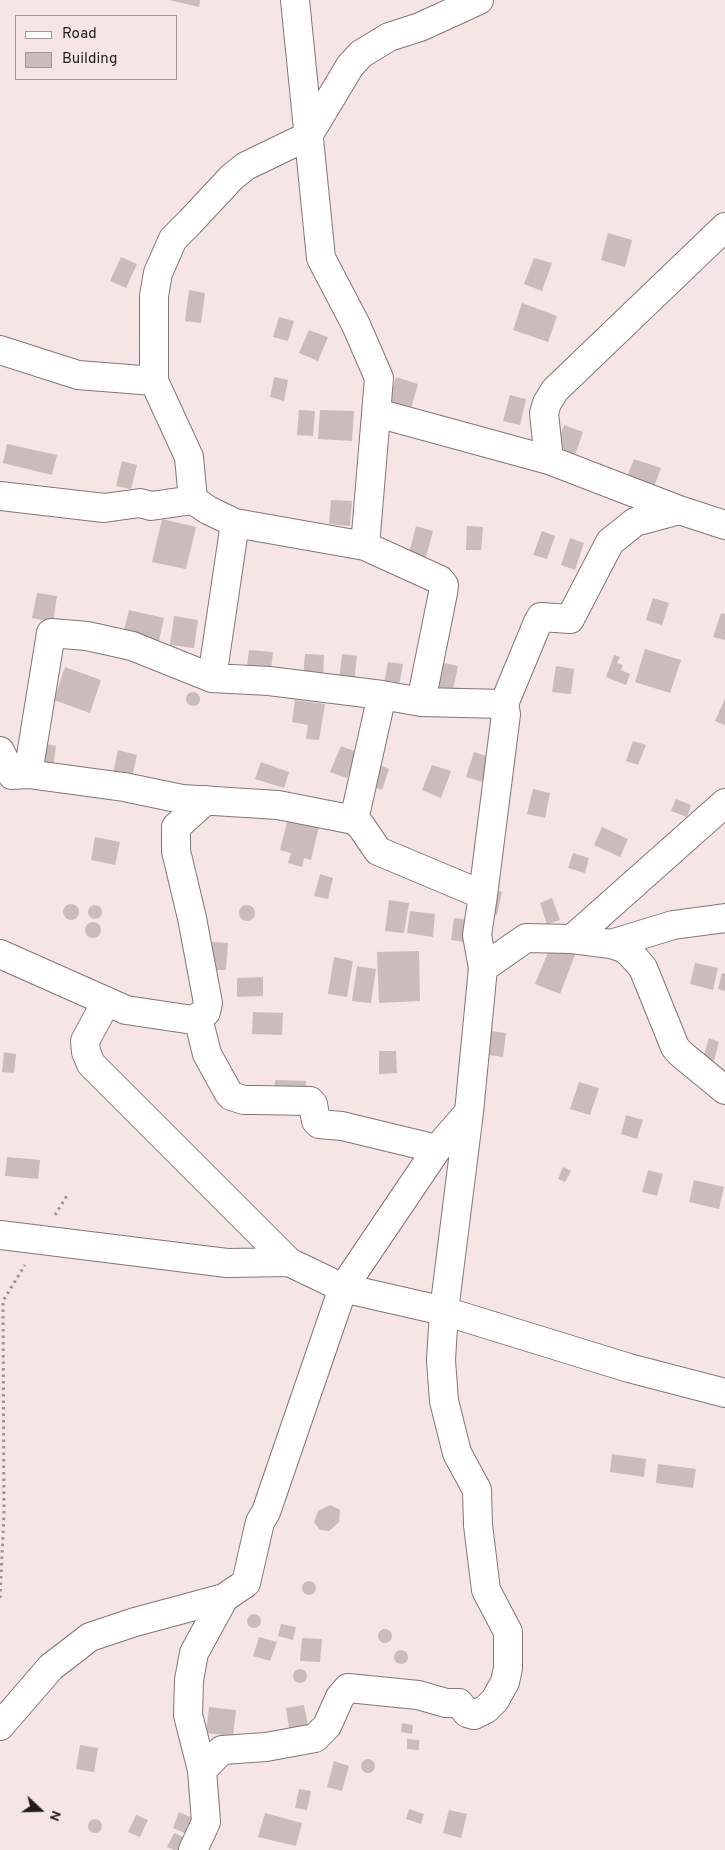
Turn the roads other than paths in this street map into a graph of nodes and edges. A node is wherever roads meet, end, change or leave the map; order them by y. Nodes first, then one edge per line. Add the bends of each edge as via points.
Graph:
1 (295, 0) edge
2 (479, 0) edge
3 (308, 136) junction
4 (725, 227) edge
5 (0, 350) edge
6 (154, 381) junction
7 (377, 413) junction
8 (549, 460) junction
9 (0, 496) edge
10 (193, 500) junction
11 (679, 510) junction
12 (235, 523) junction
13 (725, 525) edge
14 (365, 546) junction
15 (212, 678) junction
16 (382, 695) junction
17 (420, 702) junction
18 (504, 704) junction
19 (10, 769) edge
20 (206, 800) junction
21 (725, 803) edge
22 (354, 820) junction
23 (483, 895) junction
24 (725, 918) edge
25 (572, 939) junction
26 (611, 944) junction
27 (0, 954) edge
28 (483, 968) junction
29 (106, 1002) junction
30 (193, 1020) junction
31 (725, 1090) edge
32 (469, 1112) junction
33 (437, 1149) junction
34 (0, 1235) edge
35 (289, 1262) junction
36 (343, 1288) junction
37 (444, 1311) junction
38 (725, 1393) edge
39 (224, 1598) junction
40 (0, 1726) edge
41 (202, 1770) junction
42 (193, 1850) edge

1 - 3 street
2 - 3 street via 420,27 389,37 361,54 350,66
3 - 6 street via 246,166 173,238 158,273 154,296
3 - 7 street via 321,258 379,378
4 - 8 street via 555,390 544,413
5 - 6 street via 78,375
6 - 10 street via 189,457
7 - 8 street
7 - 14 street
8 - 11 street
9 - 10 street via 104,508
10 - 12 street
11 - 13 street
11 - 18 street via 635,522 610,542 570,620 541,618
12 - 14 street
12 - 15 street
14 - 17 street via 440,580 444,585
15 - 16 street via 269,681
15 - 19 street via 132,646 87,636 51,633
16 - 17 street
16 - 22 street
17 - 18 street
18 - 23 street via 506,714
19 - 20 street via 177,798
20 - 22 street via 278,805
20 - 30 street via 176,827 176,852 208,1003 206,1012
21 - 25 street
22 - 23 street via 378,851
23 - 28 street via 477,935
24 - 26 street via 673,925
25 - 26 street
25 - 28 street via 526,938
26 - 31 street via 630,953 643,968 675,1047
27 - 29 street
28 - 32 street
29 - 30 street via 131,1011
29 - 35 street via 85,1041 91,1064
30 - 33 street via 200,1026 207,1054 232,1096 250,1100 310,1101 319,1124 342,1126
32 - 33 street
32 - 37 street
33 - 36 street
34 - 35 street via 227,1263
35 - 36 street
36 - 37 street
36 - 39 street via 260,1522 246,1583
37 - 38 street via 630,1368
37 - 41 street via 441,1360 444,1401 457,1453 477,1490 486,1590 508,1632 505,1682 486,1709 474,1715 458,1704 418,1695 348,1688 340,1697 328,1726 315,1738 266,1747 222,1750
39 - 40 street via 90,1637 51,1668
39 - 41 street via 194,1653 189,1680 188,1715
41 - 42 street via 206,1822

